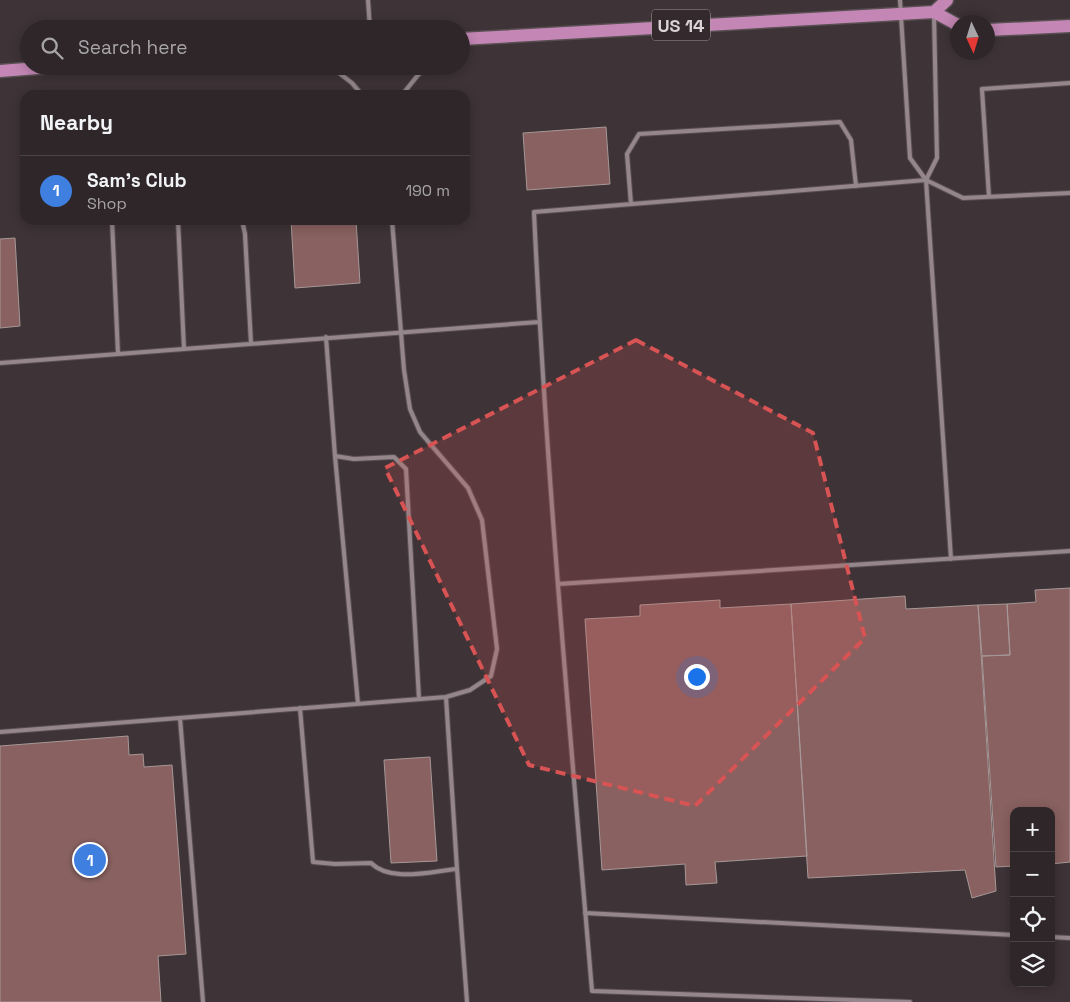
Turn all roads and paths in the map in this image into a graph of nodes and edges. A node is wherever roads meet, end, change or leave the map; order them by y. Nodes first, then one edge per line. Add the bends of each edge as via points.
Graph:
1 (368, 0) edge
2 (900, 0) edge
3 (947, 0) edge
4 (933, 9) junction
5 (901, 14) junction
6 (369, 20) edge
7 (950, 20) edge
8 (1070, 26) edge
9 (995, 30) edge
10 (470, 40) edge
11 (20, 69) edge
12 (0, 71) edge
13 (342, 75) edge
14 (418, 75) edge
15 (1070, 83) edge
16 (358, 90) edge
17 (406, 90) edge
18 (926, 180) junction
19 (856, 186) junction
20 (1070, 193) edge
21 (989, 197) junction
22 (631, 204) junction
23 (112, 225) edge
24 (178, 225) edge
25 (243, 225) edge
26 (392, 225) edge
27 (539, 322) junction
28 (402, 331) junction
29 (326, 337) junction
30 (251, 343) junction
31 (184, 348) junction
32 (118, 354) junction
33 (0, 362) edge
34 (335, 456) junction
35 (1070, 551) edge
36 (951, 558) junction
37 (558, 584) junction
38 (446, 697) junction
39 (419, 699) junction
40 (358, 704) junction
41 (300, 708) junction
42 (180, 718) junction
43 (0, 732) edge
44 (458, 869) junction
45 (585, 913) junction
46 (1010, 935) edge
47 (1055, 937) edge
48 (1070, 938) edge
49 (203, 1002) edge
50 (467, 1002) edge
51 (910, 1002) edge

1 - 6 lane
2 - 5 lane
3 - 4 main road
4 - 5 main road, US 14
4 - 7 main road
4 - 18 lane via 937,158
5 - 10 main road, US 14
5 - 18 lane via 910,158
8 - 9 main road
11 - 12 main road
13 - 16 lane
14 - 17 lane
15 - 21 lane via 982,89
18 - 19 lane
18 - 21 lane via 963,198
18 - 36 lane
19 - 22 lane
19 - 22 lane via 851,140 840,122 639,134 627,154
20 - 21 lane
22 - 27 lane via 534,212
23 - 32 lane
24 - 31 lane
25 - 30 lane
26 - 28 lane
27 - 28 lane
27 - 37 lane
28 - 29 lane
28 - 38 lane via 410,409 420,432 468,488 482,520 497,649 491,676 470,690
29 - 30 lane
29 - 34 lane
30 - 31 lane
31 - 32 lane
32 - 33 lane
34 - 39 lane via 354,459 394,457 406,469
34 - 40 lane
35 - 36 lane
36 - 37 lane
37 - 45 lane
38 - 39 lane
38 - 44 lane
39 - 40 lane
40 - 41 lane
41 - 42 lane
41 - 44 lane via 313,862 371,863 378,871 397,874
42 - 43 lane
42 - 49 lane
44 - 50 lane
45 - 46 lane
45 - 51 lane via 592,991
47 - 48 lane

